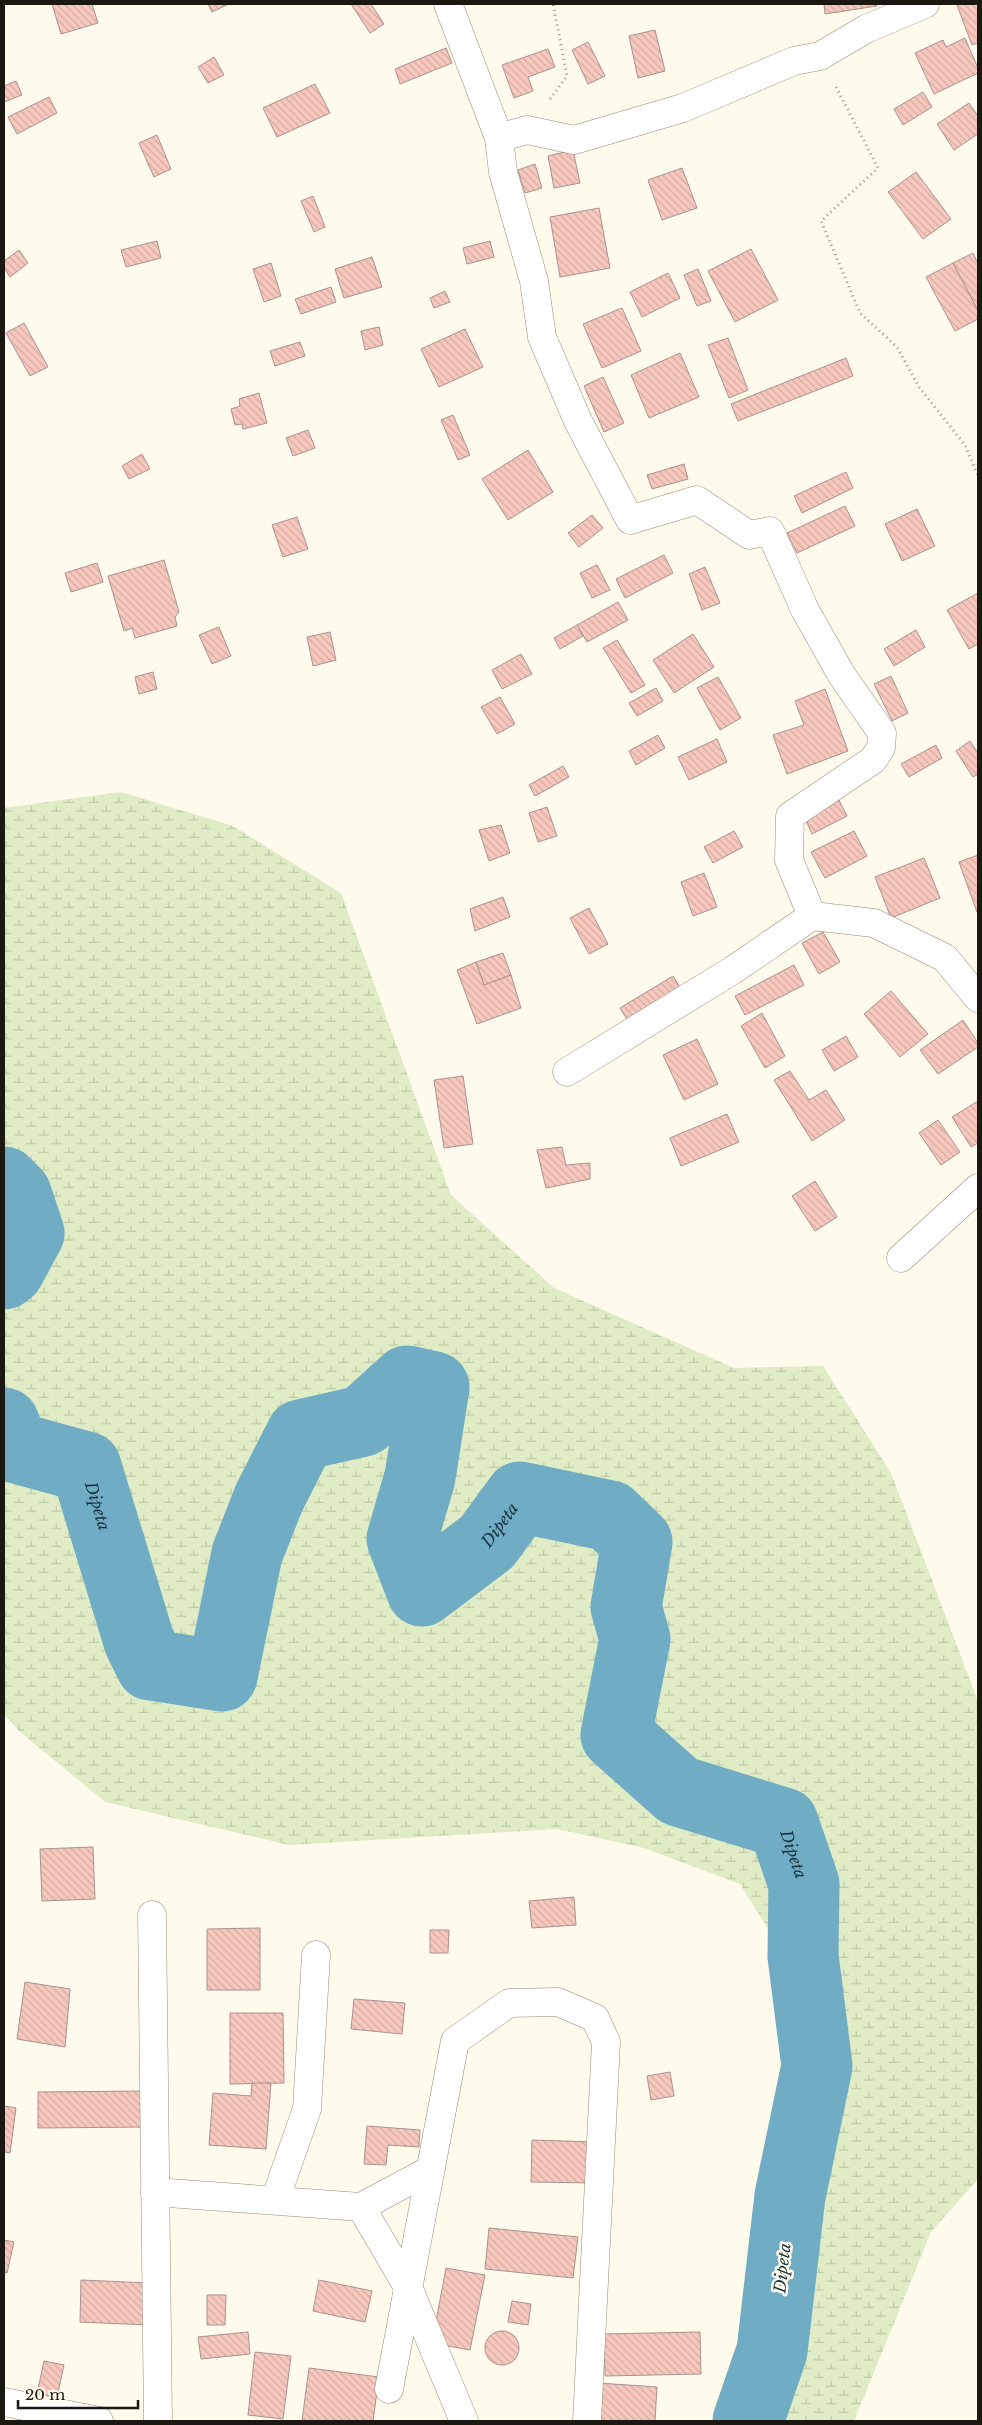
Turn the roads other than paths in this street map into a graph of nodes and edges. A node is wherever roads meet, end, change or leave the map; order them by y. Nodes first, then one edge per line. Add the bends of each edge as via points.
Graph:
1 (448, 4) edge
2 (926, 4) edge
3 (499, 138) junction
4 (812, 916) junction
5 (978, 998) edge
6 (567, 1072) dead end
7 (978, 1188) edge
8 (901, 1258) dead end
9 (152, 1915) dead end
10 (316, 1955) dead end
11 (430, 2170) junction
12 (155, 2192) junction
13 (275, 2200) junction
14 (360, 2207) junction
15 (408, 2287) junction
16 (389, 2389) dead end
17 (4, 2402) edge
18 (99, 2421) edge
19 (158, 2421) edge
20 (464, 2421) edge
21 (588, 2421) edge

1 - 3 street
2 - 3 street via 866,29 820,56 794,61 683,108 574,140 527,130
3 - 4 street via 503,172 534,281 542,337 578,421 630,520 697,500 749,535 770,531 805,610 841,674 882,733 881,748 873,760 790,816 789,860
4 - 5 street via 874,923 945,958
4 - 6 street via 733,970
7 - 8 street
9 - 12 street
10 - 13 street via 307,2109
11 - 14 street
11 - 15 street
11 - 21 street via 455,2041 509,2003 558,2002 595,2018 606,2042
12 - 13 street
12 - 19 street
13 - 14 street
14 - 15 street
15 - 16 street
15 - 20 street
17 - 18 street

